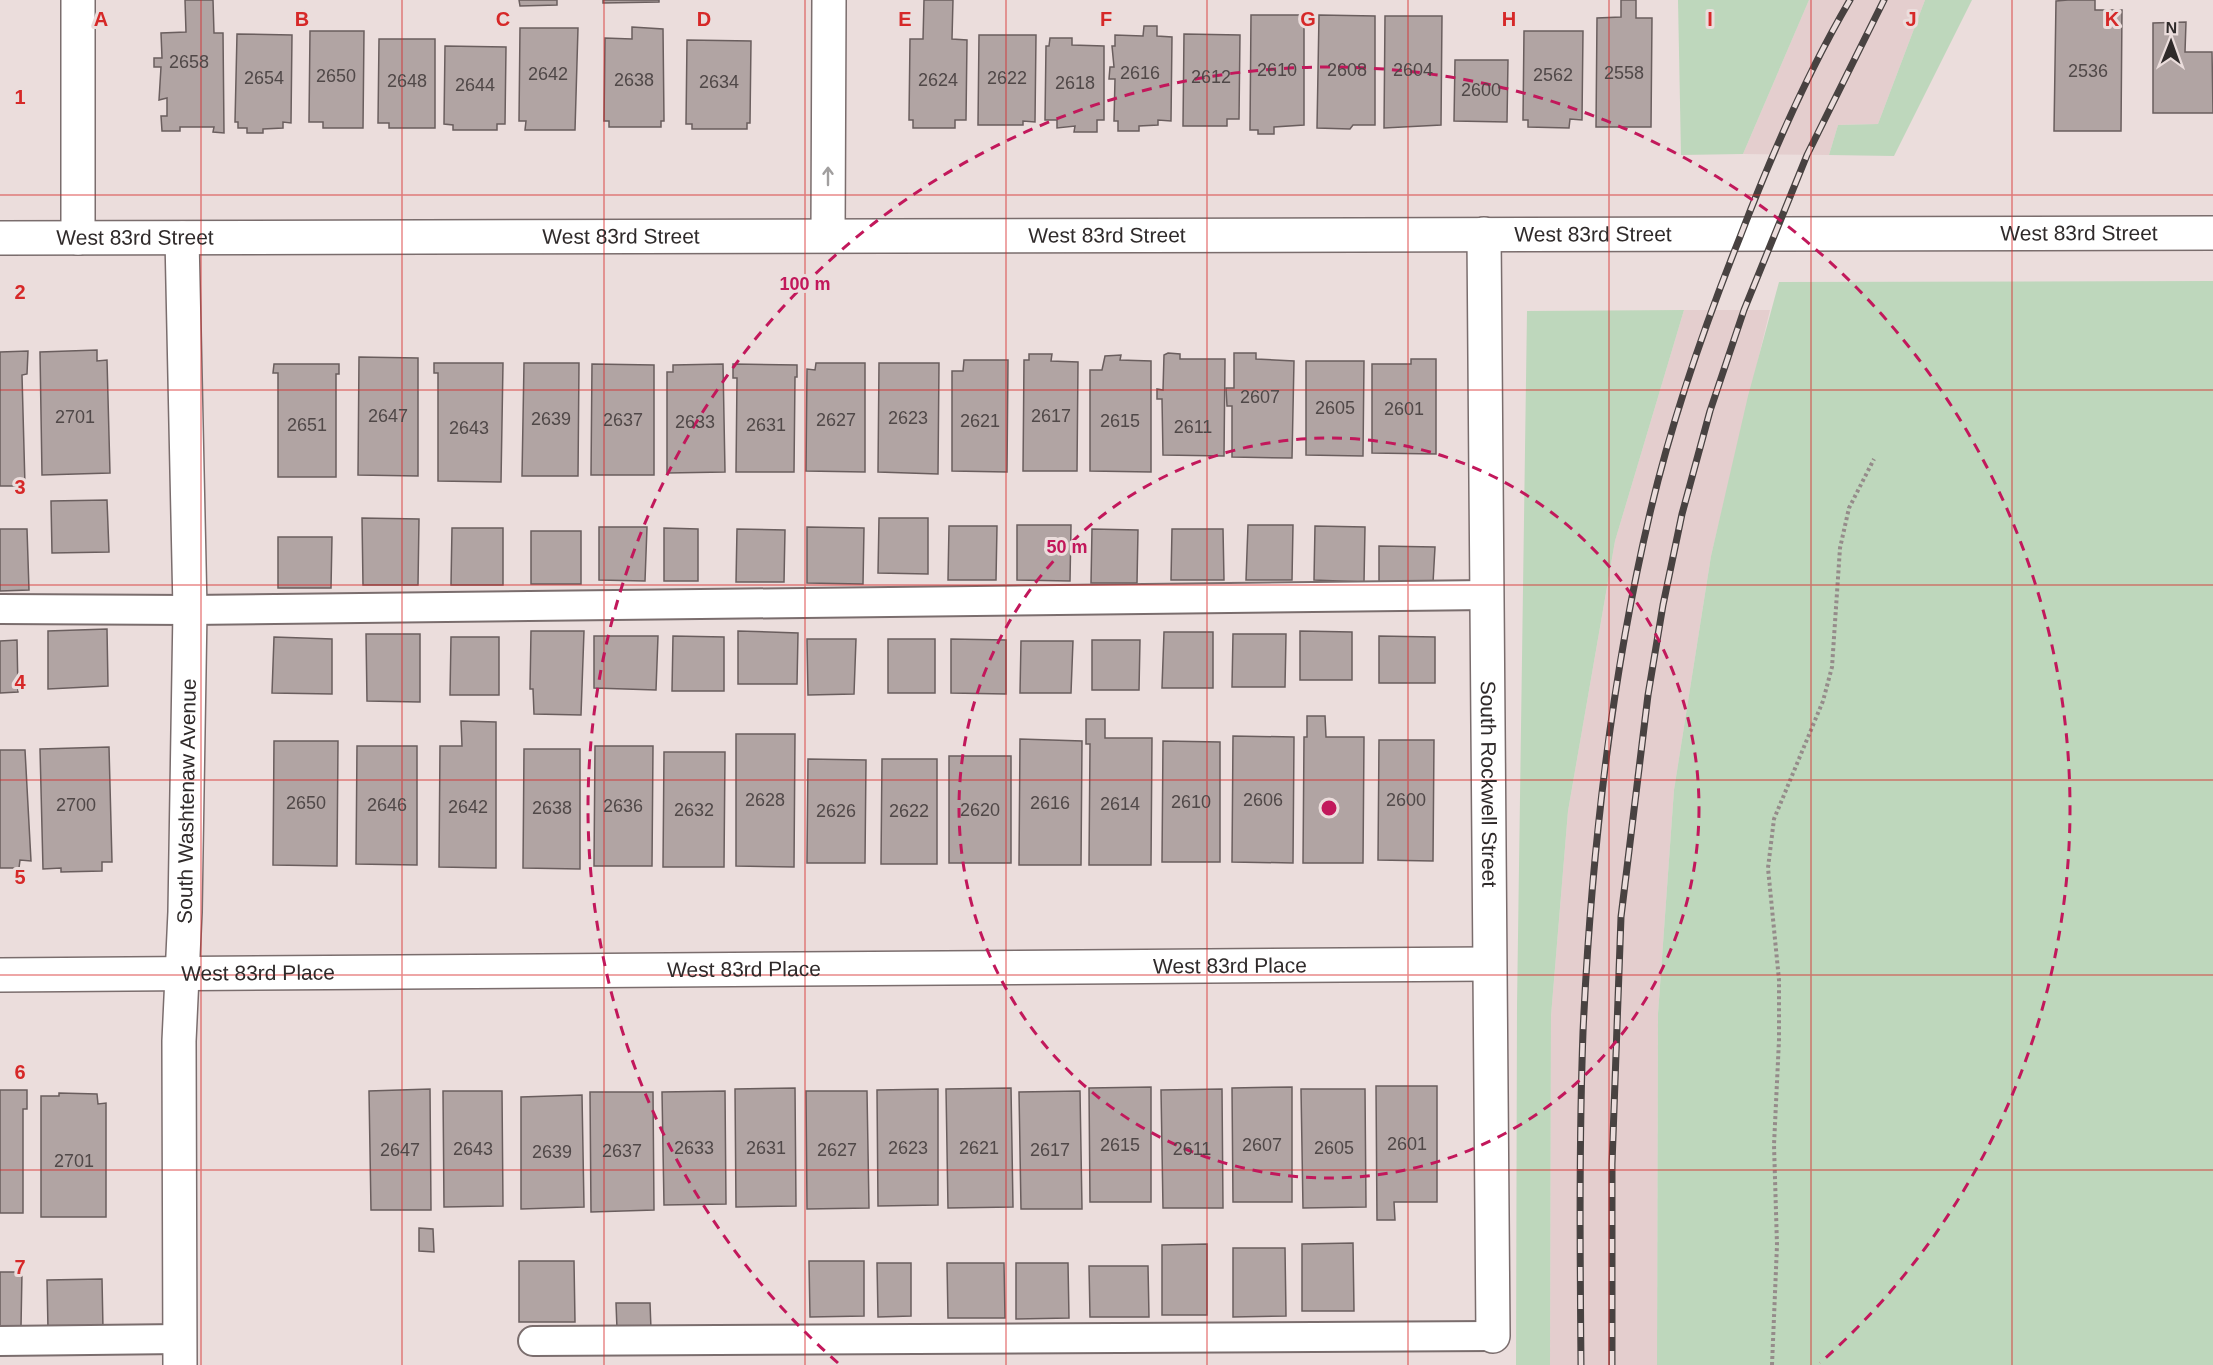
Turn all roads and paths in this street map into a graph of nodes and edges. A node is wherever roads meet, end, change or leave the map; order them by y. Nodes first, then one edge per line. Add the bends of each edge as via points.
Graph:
1 (78, 0) edge
2 (829, 0) edge
3 (2213, 233) edge
4 (1484, 234) junction
5 (828, 235) junction
6 (182, 237) junction
7 (0, 238) edge
8 (78, 238) junction
9 (1874, 459) dead end
10 (1487, 595) junction
11 (0, 609) edge
12 (190, 610) junction
13 (1489, 964) junction
14 (182, 973) junction
15 (0, 975) edge
16 (1493, 1336) joint
17 (0, 1341) edge
18 (533, 1341) dead end
19 (180, 1352) edge
20 (1772, 1365) edge

1 - 8 street
5 -> 2 street
3 - 4 street, West 83rd Street
4 - 5 street, West 83rd Street
4 - 10 street, South Rockwell Street
5 - 6 street, West 83rd Street
6 - 8 street, West 83rd Street
6 - 12 street, South Washtenaw Avenue
7 - 8 street, West 83rd Street
9 - 20 path via 1850,508 1840,548 1833,667 1774,819 1768,868 1779,980 1774,1145 1778,1234
10 - 12 lane
10 - 13 street, South Rockwell Street
11 - 12 lane
12 - 14 street, South Washtenaw Avenue
13 - 14 street, West 83rd Place
13 - 16 street, South Rockwell Street
14 - 15 street, West 83rd Place
14 - 19 street, South Washtenaw Avenue
16 - 18 lane
17 - 19 lane

